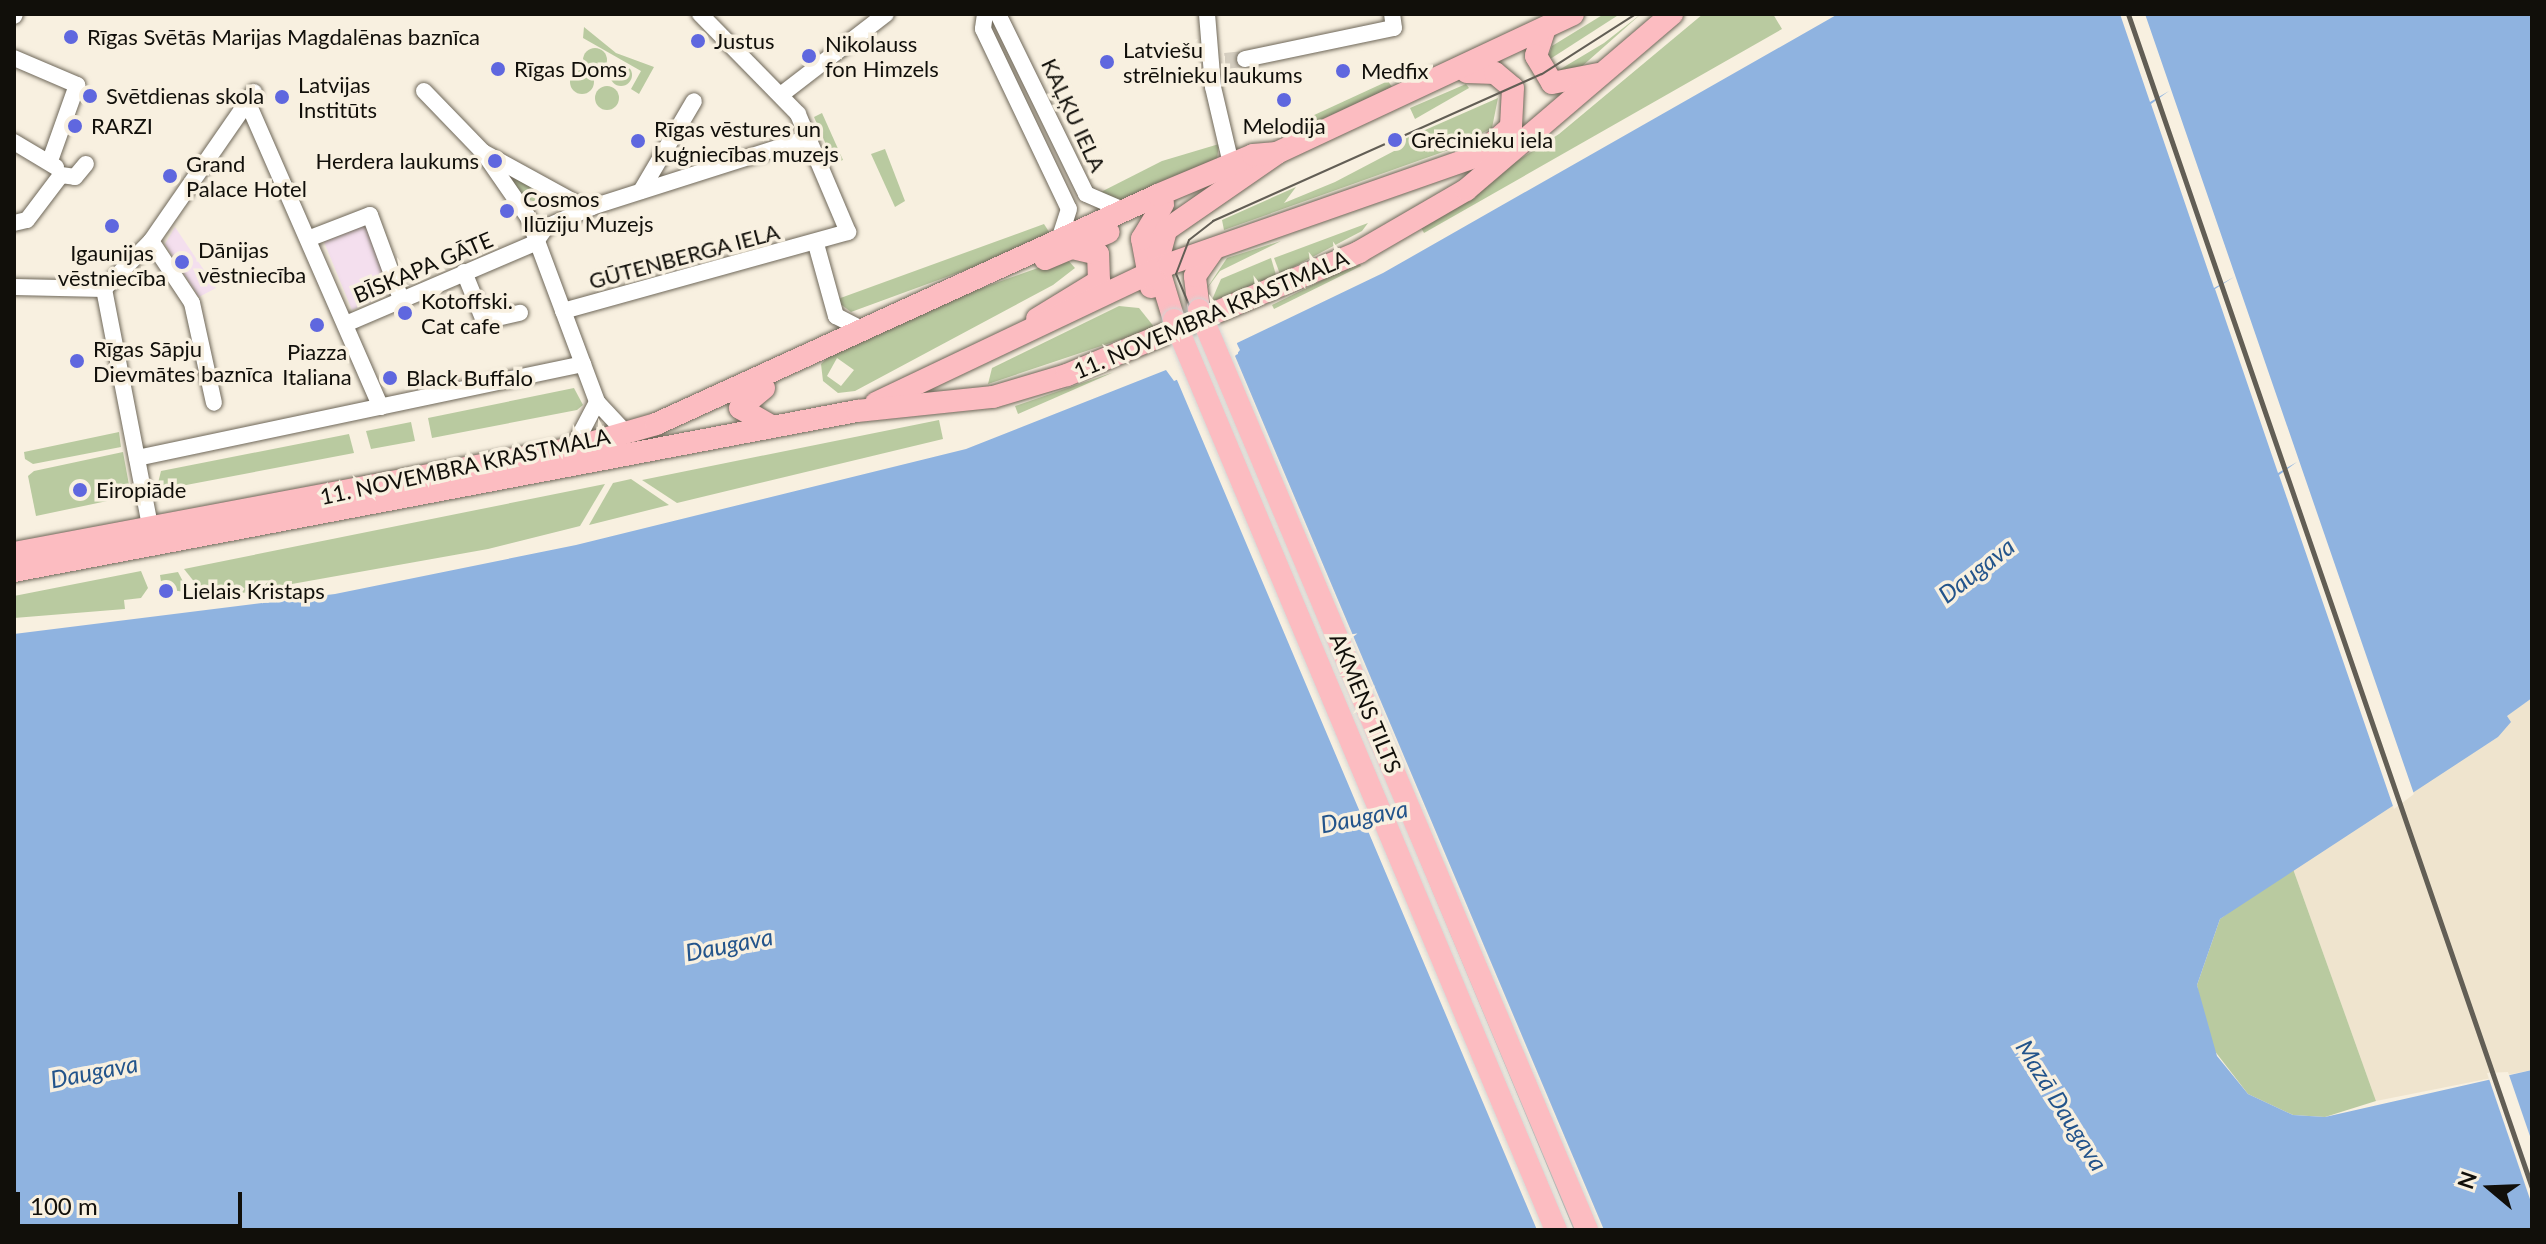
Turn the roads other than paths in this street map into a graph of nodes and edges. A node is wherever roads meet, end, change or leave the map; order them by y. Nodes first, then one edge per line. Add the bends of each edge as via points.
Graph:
1 (700, 14) edge
2 (886, 14) edge
3 (985, 14) edge
4 (998, 14) edge
5 (1207, 14) edge
6 (1573, 14) edge
7 (1672, 14) edge
8 (1393, 21) edge
9 (1544, 31) junction
10 (14, 58) edge
11 (1245, 59) tunnel mouth
12 (1606, 70) junction
13 (1458, 73) junction
14 (424, 91) dead end
15 (782, 94) junction
16 (694, 101) dead end
17 (1535, 136) junction
18 (811, 137) junction
19 (14, 142) edge
20 (483, 152) junction
21 (1277, 153) junction
22 (51, 158) junction
23 (86, 164) dead end
24 (1231, 164) junction
25 (1447, 167) junction
26 (61, 175) junction
27 (641, 191) junction
28 (1163, 204) junction
29 (587, 209) junction
30 (1129, 209) junction
31 (14, 223) edge
32 (313, 237) junction
33 (151, 241) junction
34 (535, 243) junction
35 (816, 244) junction
36 (1067, 244) junction
37 (1214, 249) junction
38 (464, 272) junction
39 (1153, 273) junction
40 (14, 287) edge
41 (104, 289) junction
42 (1123, 290) junction
43 (401, 299) junction
44 (1199, 310) joint
45 (563, 311) junction
46 (520, 313) dead end
47 (1168, 313) junction
48 (348, 323) junction
49 (858, 327) junction
50 (823, 346) junction
51 (975, 362) junction
52 (583, 364) junction
53 (880, 401) junction
54 (597, 402) junction
55 (214, 403) dead end
56 (934, 406) junction
57 (381, 407) junction
58 (857, 411) junction
59 (777, 426) junction
60 (626, 433) junction
61 (573, 448) junction
62 (137, 458) junction
63 (150, 526) junction
64 (14, 553) edge
65 (14, 571) edge
66 (1556, 1230) edge
67 (1587, 1230) edge

1 - 15 street
2 - 15 street
3 - 36 street, KAĻĶU IELA via 983,29 1069,209
4 - 30 street, KAĻĶU IELA via 1086,194 1112,210
5 - 24 street
6 - 9 main road, 11. NOVEMBRA KRASTMALA
7 - 12 main road, 11. NOVEMBRA KRASTMALA
8 - 11 street
9 - 12 main road via 1536,56 1552,83 1569,85
9 - 13 main road, 11. NOVEMBRA KRASTMALA
10 - 22 street via 77,85
12 - 17 main road, 11. NOVEMBRA KRASTMALA
13 - 21 main road, 11. NOVEMBRA KRASTMALA
13 - 25 main road via 1484,70 1509,82 1516,114 1500,141
14 - 20 street
15 - 18 street
16 - 27 street
17 - 25 main road, 11. NOVEMBRA KRASTMALA
17 - 56 main road, 11. NOVEMBRA KRASTMALA via 1466,190 1346,258 1067,375
18 - 27 street, BĪSKAPA GĀTE
18 - 35 street, GŪTENBERGA IELA via 848,232
19 - 22 street
20 - 29 street
20 - 34 street via 528,217
21 - 24 main road, 11. NOVEMBRA KRASTMALA
21 - 28 main road, 11. NOVEMBRA KRASTMALA
21 - 39 main road, 11. NOVEMBRA KRASTMALA via 1177,217 1159,246
22 - 26 street
23 - 26 street via 75,177
24 - 30 main road, 11. NOVEMBRA KRASTMALA
25 - 37 main road, 11. NOVEMBRA KRASTMALA
26 - 31 street via 27,220
27 - 29 street, BĪSKAPA GĀTE
28 - 36 main road, 11. NOVEMBRA KRASTMALA
28 - 39 main road via 1142,239
29 - 34 street, BĪSKAPA GĀTE via 546,227
30 - 36 main road, 11. NOVEMBRA KRASTMALA
32 - 33 street via 251,96
32 - 43 street via 372,219
32 - 48 street
33 - 41 street
33 - 55 street via 192,303
34 - 38 street, BĪSKAPA GĀTE
34 - 45 street
35 - 45 street, GŪTENBERGA IELA
35 - 49 street via 836,316
36 - 49 main road, 11. NOVEMBRA KRASTMALA
36 - 53 main road via 1103,261 1091,287
37 - 39 main road, 11. NOVEMBRA KRASTMALA
37 - 44 main road, 11. NOVEMBRA KRASTMALA via 1195,276
38 - 43 street, BĪSKAPA GĀTE
38 - 46 street via 484,321
39 - 42 main road, 11. NOVEMBRA KRASTMALA
39 - 47 main road, 11. NOVEMBRA KRASTMALA
40 - 41 street
41 - 62 street
42 - 47 main road, 11. NOVEMBRA KRASTMALA via 1147,294
42 - 51 main road, 11. NOVEMBRA KRASTMALA
43 - 48 street, BĪSKAPA GĀTE
44 - 67 main road, AKMENS TILTS, bridge
45 - 52 street
47 - 66 main road, AKMENS TILTS, bridge
48 - 57 street
49 - 50 main road, 11. NOVEMBRA KRASTMALA
50 - 59 main road via 741,402 743,416
50 - 60 main road, 11. NOVEMBRA KRASTMALA
51 - 53 main road, 11. NOVEMBRA KRASTMALA
51 - 56 main road
52 - 54 street
52 - 57 street
53 - 58 main road, 11. NOVEMBRA KRASTMALA
54 - 60 street
54 - 61 street
56 - 58 main road, 11. NOVEMBRA KRASTMALA
57 - 62 street
58 - 59 main road, 11. NOVEMBRA KRASTMALA
59 - 65 main road, 11. NOVEMBRA KRASTMALA
60 - 61 main road, 11. NOVEMBRA KRASTMALA
61 - 63 main road, 11. NOVEMBRA KRASTMALA
62 - 63 street
63 - 64 main road, 11. NOVEMBRA KRASTMALA

